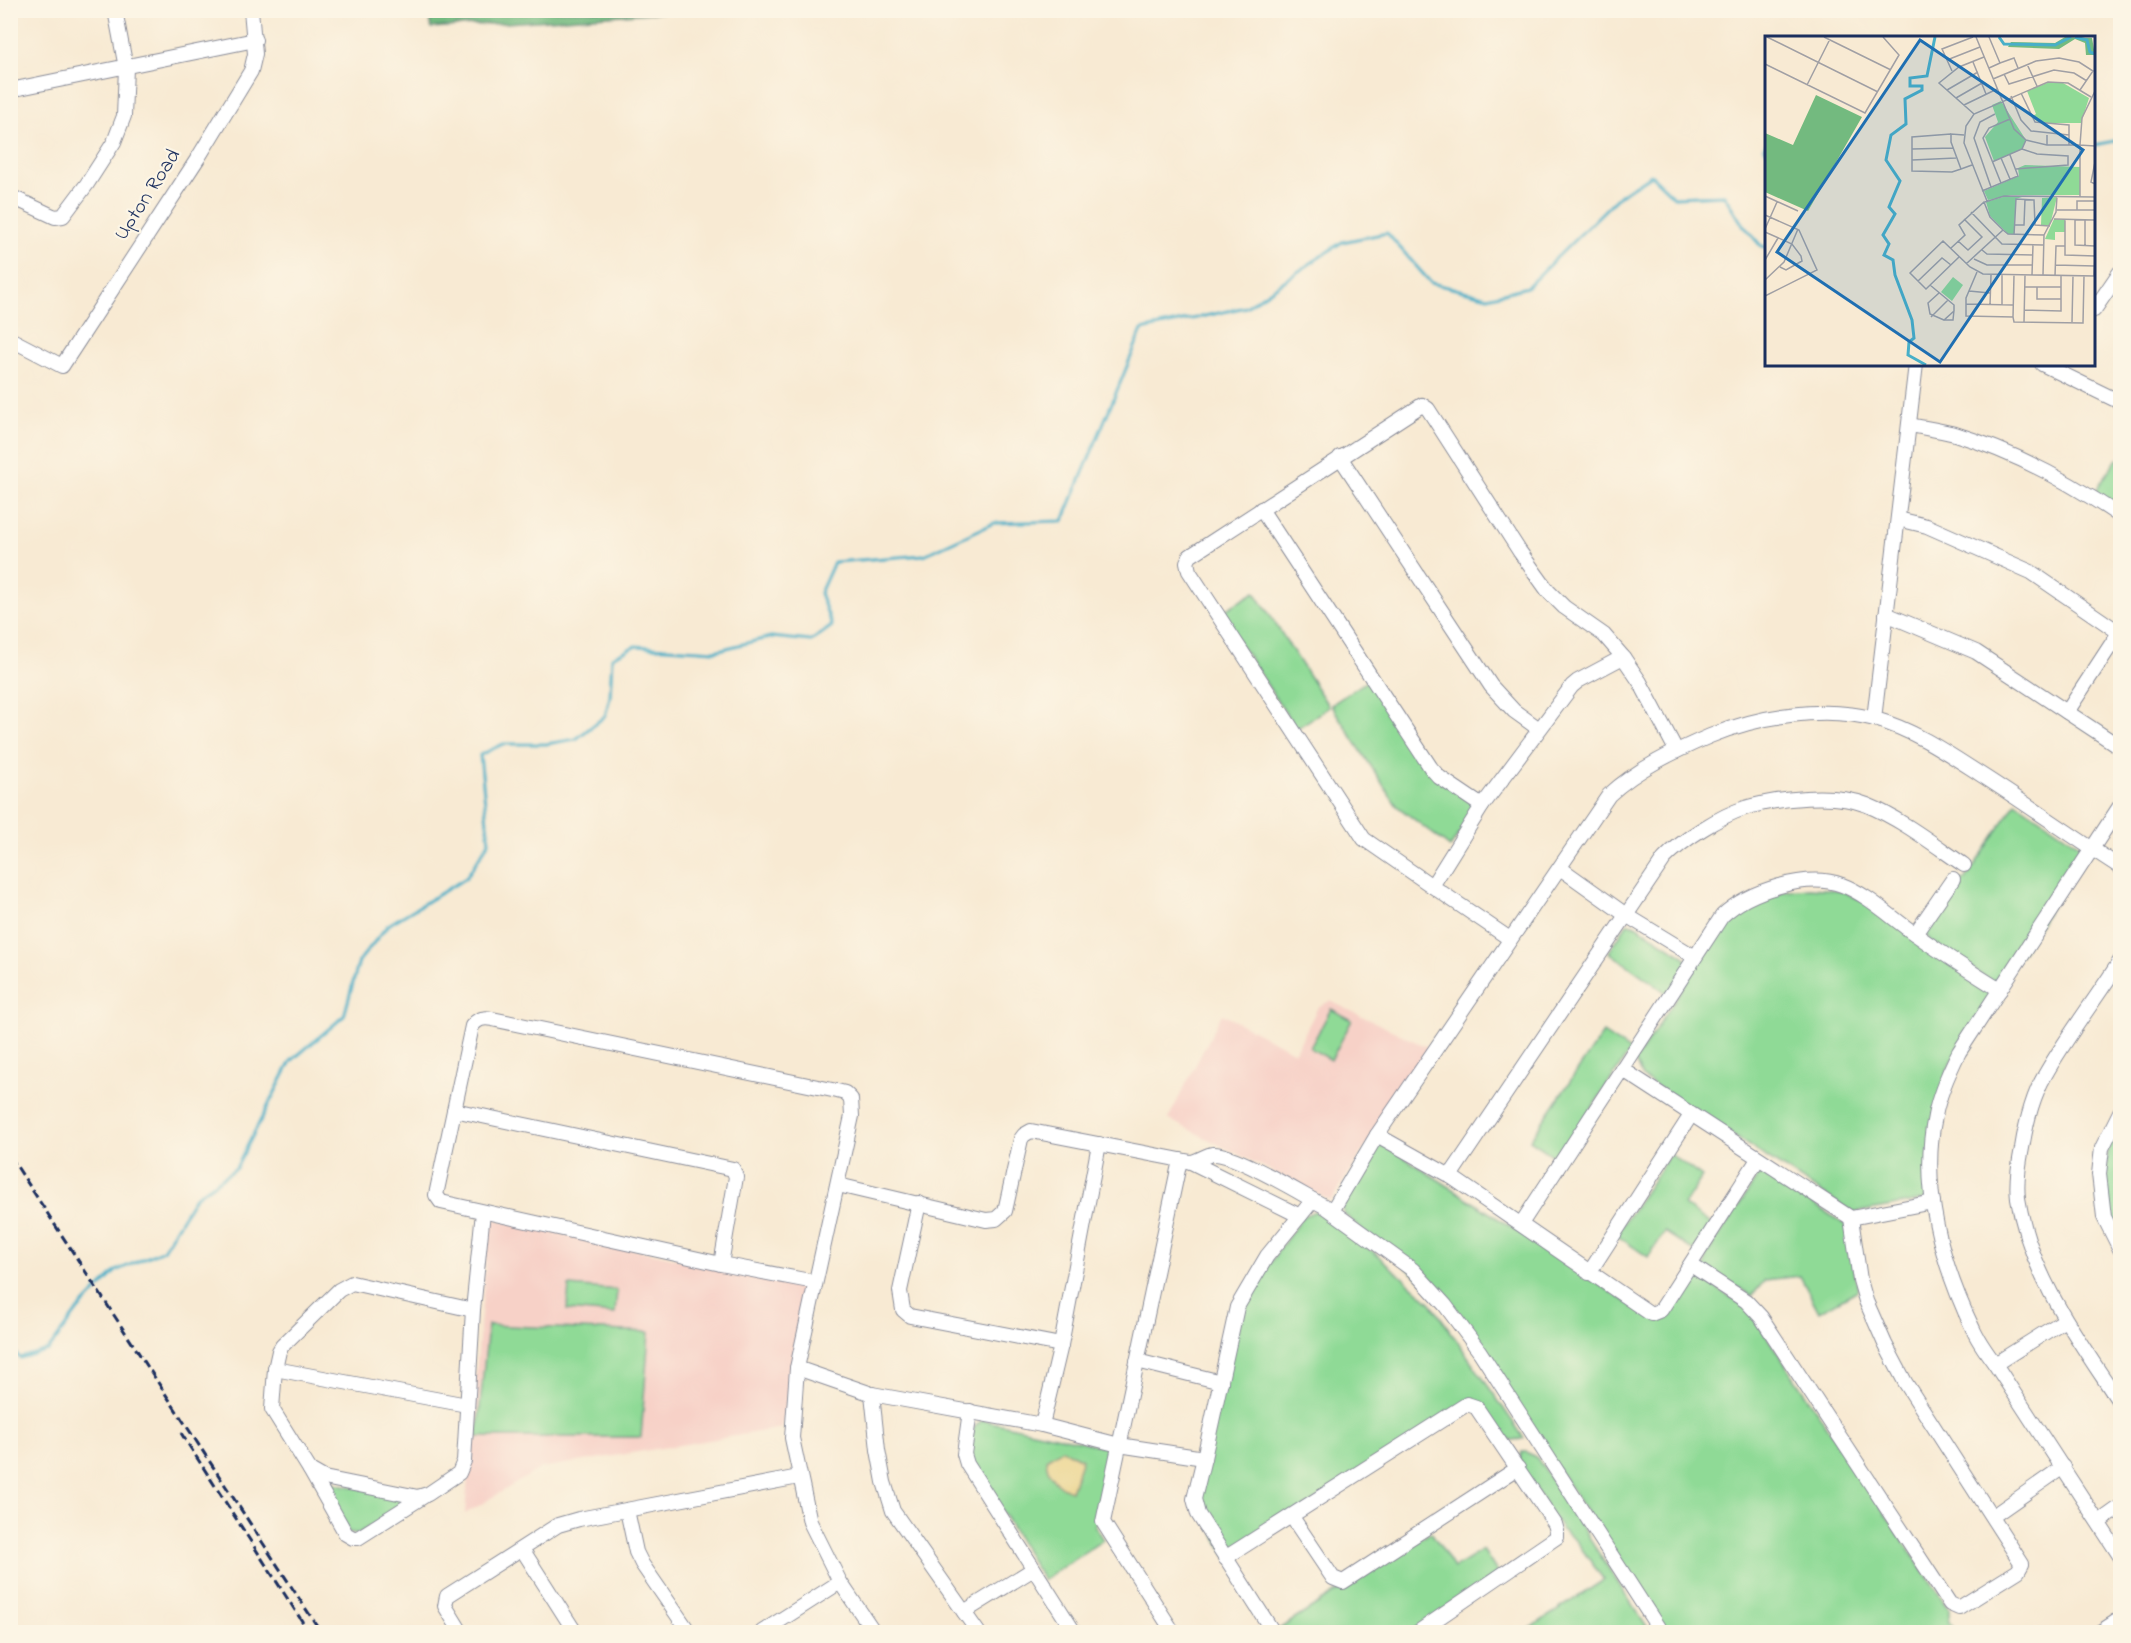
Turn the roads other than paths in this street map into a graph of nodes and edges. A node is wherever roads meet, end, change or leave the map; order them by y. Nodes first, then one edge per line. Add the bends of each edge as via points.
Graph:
1 (115, 10) edge
2 (251, 10) edge
3 (255, 40) junction
4 (126, 68) junction
5 (10, 90) edge
6 (10, 196) edge
7 (2119, 278) edge
8 (2095, 309) edge
9 (10, 339) edge
10 (1916, 366) edge
11 (2066, 369) edge
12 (2121, 402) edge
13 (1910, 425) junction
14 (1340, 457) junction
15 (1261, 509) junction
16 (2121, 516) edge
17 (1898, 519) junction
18 (1886, 614) junction
19 (2120, 632) edge
20 (1623, 657) junction
21 (2067, 712) junction
22 (1874, 719) junction
23 (1539, 729) junction
24 (2121, 747) edge
25 (1676, 750) junction
26 (1482, 806) junction
27 (2121, 806) edge
28 (2092, 849) junction
29 (1964, 865) dead end
30 (2121, 867) edge
31 (1560, 868) junction
32 (1953, 879) dead end
33 (1431, 886) junction
34 (1626, 915) junction
35 (1915, 934) junction
36 (1510, 939) junction
37 (1695, 957) junction
38 (2121, 961) edge
39 (2000, 990) junction
40 (1623, 1069) junction
41 (454, 1110) junction
42 (2121, 1112) edge
43 (1691, 1114) junction
44 (1377, 1135) junction
45 (1099, 1144) junction
46 (1758, 1159) junction
47 (1185, 1161) junction
48 (1450, 1176) junction
49 (838, 1185) junction
50 (1313, 1200) junction
51 (1933, 1202) junction
52 (919, 1203) junction
53 (1332, 1211) junction
54 (483, 1212) junction
55 (1300, 1216) junction
56 (1851, 1218) junction
57 (1521, 1224) junction
58 (2121, 1249) edge
59 (721, 1264) junction
60 (1691, 1266) junction
61 (1589, 1273) junction
62 (815, 1282) junction
63 (473, 1310) junction
64 (2065, 1320) junction
65 (1061, 1345) junction
66 (1137, 1361) junction
67 (1995, 1364) junction
68 (797, 1368) junction
69 (275, 1369) junction
70 (1221, 1382) junction
71 (872, 1394) junction
72 (2121, 1403) edge
73 (467, 1405) junction
74 (970, 1411) junction
75 (1042, 1425) junction
76 (1119, 1445) junction
77 (1204, 1458) junction
78 (2063, 1467) junction
79 (1518, 1468) junction
80 (310, 1470) junction
81 (799, 1477) junction
82 (428, 1494) junction
83 (2121, 1507) edge
84 (627, 1510) junction
85 (1993, 1516) junction
86 (1292, 1517) junction
87 (2099, 1522) junction
88 (522, 1549) junction
89 (2121, 1556) edge
90 (1225, 1558) junction
91 (1032, 1570) junction
92 (840, 1581) junction
93 (964, 1612) junction
94 (2121, 1619) edge
95 (461, 1632) edge
96 (575, 1632) edge
97 (688, 1632) edge
98 (762, 1632) edge
99 (874, 1632) edge
100 (978, 1632) edge
101 (1074, 1632) edge
102 (1173, 1632) edge
103 (1273, 1632) edge
104 (1418, 1632) edge
105 (1661, 1632) edge
106 (2100, 1632) edge

1 - 4 street
2 - 3 street, Upton Road
3 - 4 street
3 - 9 street, Upton Road via 250,71 231,104 62,366
4 - 5 street
4 - 6 street via 121,129 66,213 55,217
7 - 8 street
10 - 13 street
11 - 12 street
13 - 16 street via 1954,434 2004,453 2080,489
13 - 17 street
14 - 15 street
14 - 20 street via 1420,405 1425,406 1548,591 1604,635
14 - 23 street via 1491,686 1514,711
15 - 26 street via 1431,768
15 - 33 street via 1192,553 1187,562 1189,571 1364,839
17 - 18 street
17 - 19 street via 1927,526 2031,572
18 - 21 street via 1977,652
18 - 22 street
19 - 21 street
20 - 23 street via 1575,683
20 - 25 street
21 - 24 street
22 - 25 street via 1822,712 1778,718 1725,730
22 - 28 street via 1916,734
23 - 26 street
25 - 31 street via 1609,795
26 - 33 street
27 - 28 street
28 - 30 street
28 - 39 street
29 - 34 street via 1866,805 1827,796 1771,802 1744,808 1685,840 1664,859
31 - 34 street
31 - 36 street
32 - 35 street
33 - 36 street
34 - 37 street
34 - 48 street
35 - 37 street via 1842,885 1810,880 1767,890 1732,907
35 - 39 street
36 - 44 street
37 - 40 street
38 - 64 street via 2045,1075 2033,1100 2019,1163 2018,1196 2029,1242
39 - 51 street via 1959,1052 1940,1099 1931,1149
40 - 43 street
40 - 57 street
41 - 49 street via 472,1026 481,1019 492,1018 845,1094 853,1108
41 - 54 street via 436,1195 444,1203
41 - 59 street via 733,1169 736,1177
42 - 58 street via 2102,1148 2099,1174 2104,1217
43 - 46 street
43 - 61 street
44 - 48 street
44 - 53 street
45 - 47 street
45 - 52 street via 1027,1132 1021,1139 1005,1211 996,1219 986,1220
45 - 65 street
46 - 56 street
46 - 60 street
47 - 50 street via 1221,1155
47 - 55 street
47 - 66 street
48 - 57 street
49 - 52 street
49 - 62 street
50 - 53 street
50 - 55 street
51 - 56 street
51 - 67 street via 1961,1302 1974,1332
52 - 65 street via 900,1291 903,1310 910,1316
53 - 105 street via 1413,1270 1445,1305
54 - 59 street
54 - 63 street
55 - 70 street via 1267,1256 1237,1307
56 - 85 street via 1860,1280 1885,1344 1905,1382
57 - 61 street
59 - 62 street
60 - 61 street via 1661,1310 1651,1314
60 - 85 street via 1746,1301 1761,1317 1954,1607 1962,1607 2020,1568 2021,1561
62 - 68 street
63 - 69 street via 352,1283 339,1290 282,1346
63 - 73 street
64 - 67 street
64 - 72 street
65 - 75 street
66 - 70 street
66 - 76 street
67 - 78 street
68 - 71 street
68 - 81 street via 792,1438
69 - 73 street
69 - 80 street via 272,1408
70 - 77 street
71 - 74 street
71 - 93 street via 878,1450 893,1510
73 - 82 street via 463,1467
74 - 75 street
74 - 91 street via 965,1459
75 - 76 street
76 - 77 street
76 - 102 street via 1103,1522
77 - 90 street via 1194,1499 1198,1514
78 - 85 street
78 - 87 street
79 - 86 street via 1476,1407 1467,1404
79 - 86 street via 1342,1582 1333,1578
79 - 104 street via 1555,1524 1557,1537
80 - 82 street via 324,1478 418,1497
80 - 82 street via 346,1534 352,1538 358,1538
81 - 84 street
81 - 92 street via 810,1522
83 - 87 street
84 - 88 street via 558,1525
84 - 97 street via 636,1552
86 - 90 street
87 - 89 street
88 - 95 street via 447,1596 445,1606
88 - 96 street
90 - 103 street
91 - 93 street
91 - 101 street
92 - 98 street
92 - 99 street
93 - 100 street
94 - 106 street

